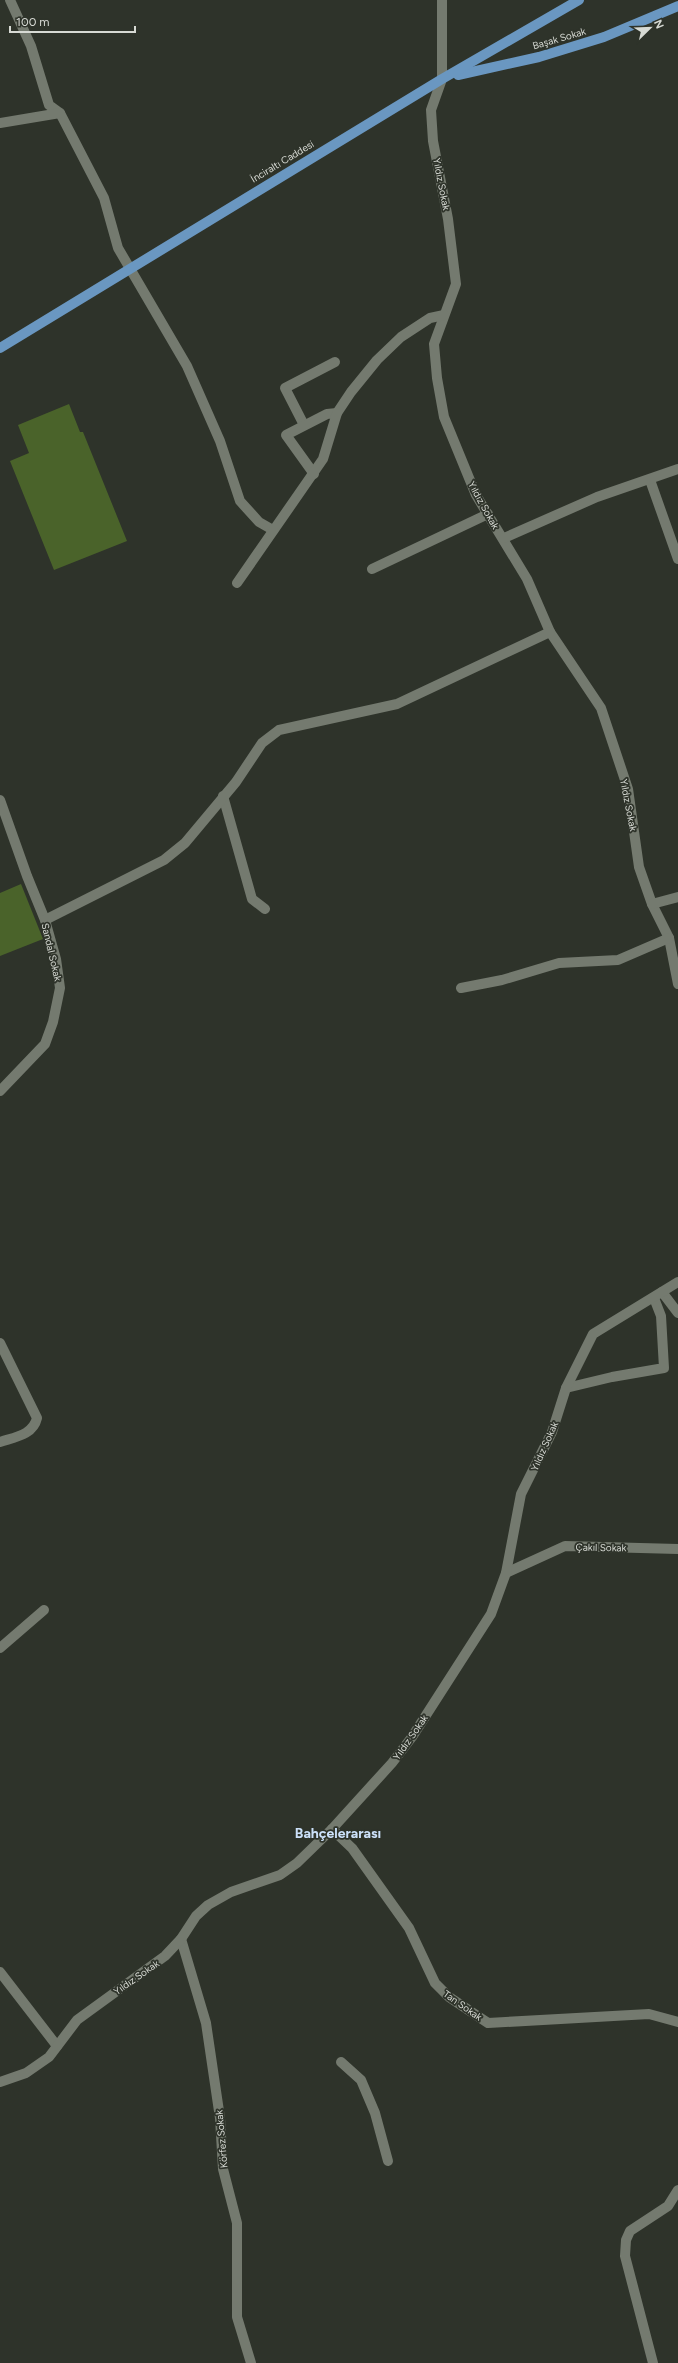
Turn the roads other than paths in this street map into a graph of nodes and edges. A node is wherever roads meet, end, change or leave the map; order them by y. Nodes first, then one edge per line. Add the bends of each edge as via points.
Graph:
1 (10, 0) edge
2 (442, 0) edge
3 (579, 0) edge
4 (678, 6) edge
5 (442, 79) junction
6 (60, 114) junction
7 (0, 123) edge
8 (129, 269) junction
9 (444, 315) junction
10 (0, 348) edge
11 (335, 362) dead end
12 (338, 413) junction
13 (304, 426) junction
14 (678, 469) edge
15 (314, 474) junction
16 (650, 480) junction
17 (488, 514) junction
18 (273, 530) junction
19 (504, 538) junction
20 (678, 559) edge
21 (372, 569) dead end
22 (237, 583) dead end
23 (550, 632) junction
24 (223, 796) junction
25 (0, 800) edge
26 (678, 897) edge
27 (652, 904) junction
28 (265, 909) dead end
29 (45, 920) junction
30 (669, 938) junction
31 (678, 984) edge
32 (461, 988) dead end
33 (0, 1091) edge
34 (678, 1282) edge
35 (658, 1295) junction
36 (678, 1313) edge
37 (0, 1343) edge
38 (566, 1388) junction
39 (0, 1442) edge
40 (678, 1549) edge
41 (506, 1572) junction
42 (44, 1610) dead end
43 (0, 1648) edge
44 (332, 1829) junction
45 (181, 1939) junction
46 (0, 1972) edge
47 (678, 2022) edge
48 (57, 2046) junction
49 (341, 2062) dead end
50 (0, 2082) edge
51 (388, 2161) dead end
52 (678, 2190) edge
53 (251, 2363) edge
54 (653, 2363) edge

1 - 6 street via 31,46 49,105
2 - 5 street, Yıldız Sokak
3 - 5 main road, İnciraltı Caddesi
4 - 5 main road, Başak Sokak via 630,28 575,46 539,57
5 - 8 main road, İnciraltı Caddesi
5 - 9 street, Yıldız Sokak via 431,110 433,142 448,219 456,284
6 - 7 street
6 - 8 street via 104,198 118,248
8 - 10 main road, İnciraltı Caddesi
8 - 18 street via 187,366 220,441 240,502 259,522
9 - 12 street via 430,318 401,337 377,360
9 - 17 street, Yıldız Sokak via 434,344 444,417 476,495
11 - 13 street via 285,388
12 - 13 street via 327,414
12 - 15 street via 327,450
13 - 15 street via 286,434
14 - 16 street
15 - 18 street
16 - 19 street via 597,498
16 - 20 street
17 - 19 street, Yıldız Sokak
17 - 21 street
18 - 22 street
19 - 23 street, Yıldız Sokak via 527,579
23 - 24 street via 397,704 279,730 262,743 236,782
23 - 27 street, Yıldız Sokak via 601,708 628,790 639,867
24 - 28 street via 252,900
24 - 29 street via 185,843 164,860
25 - 29 street, Sandal Sokak
26 - 27 street
27 - 30 street, Yıldız Sokak
29 - 33 street, Sandal Sokak via 56,959 60,988 54,1022 44,1044
30 - 31 street, Yıldız Sokak
30 - 32 street via 618,960 559,963 502,980
34 - 35 street, Yıldız Sokak
35 - 36 street
35 - 38 street, Yıldız Sokak via 593,1334
35 - 38 street via 664,1368 612,1376
37 - 39 street via 37,1418 29,1431
38 - 41 street, Yıldız Sokak via 552,1432 521,1494
40 - 41 street, Çakıl Sokak via 565,1546
41 - 44 street, Yıldız Sokak via 491,1614 412,1737
42 - 43 street
44 - 45 street, Yıldız Sokak via 298,1862 280,1875 231,1892 208,1905 196,1916
44 - 47 street, Tan Sokak via 352,1848 409,1928 419,1944 424,1962 435,1984 449,1997 488,2023 649,2014
45 - 48 street, Yıldız Sokak via 149,1969 77,2020
45 - 53 street, Körfez Sokak via 206,2023 220,2118 222,2169 237,2223 237,2317
46 - 48 street
48 - 50 street, Yıldız Sokak via 49,2057 26,2073
49 - 51 street via 361,2080 375,2113
52 - 54 street via 668,2206 630,2231 626,2240 625,2256

